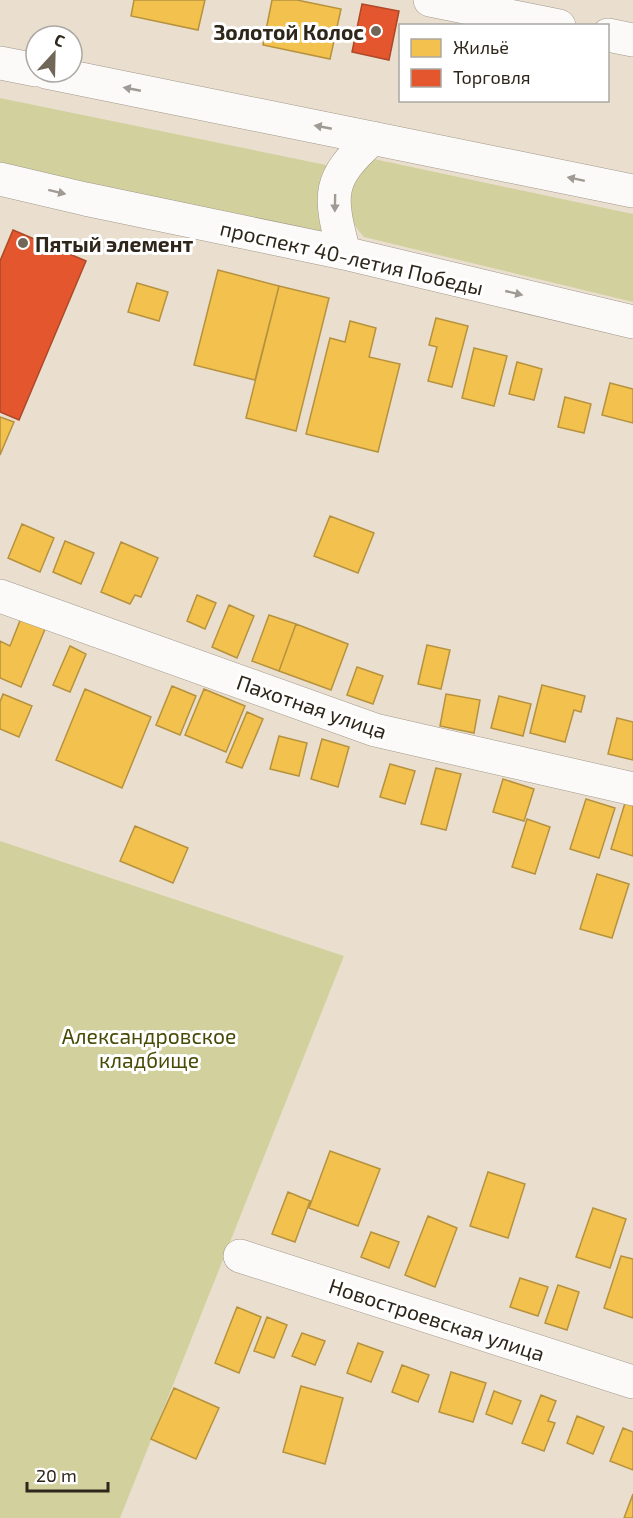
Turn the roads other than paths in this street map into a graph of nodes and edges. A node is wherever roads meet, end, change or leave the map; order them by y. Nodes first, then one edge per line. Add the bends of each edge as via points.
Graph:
1 (430, 0) edge
2 (549, 24) edge
3 (609, 35) edge
4 (633, 40) edge
5 (0, 63) edge
6 (24, 68) edge
7 (84, 80) edge
8 (373, 138) junction
9 (0, 179) edge
10 (633, 191) edge
11 (344, 253) junction
12 (633, 322) edge
13 (0, 596) edge
14 (633, 789) edge
15 (240, 1256) dead end
16 (633, 1382) edge

1 - 2 main road
3 - 4 main road
5 - 6 main road
8 -> 7 main road
10 -> 8 main road
8 -> 11 main road via 342,169 336,183 335,218
9 -> 11 main road, проспект 40-летия Победы
11 -> 12 main road, проспект 40-летия Победы
13 - 14 main road, Пахотная улица via 375,730
15 - 16 main road, Новостроевская улица

